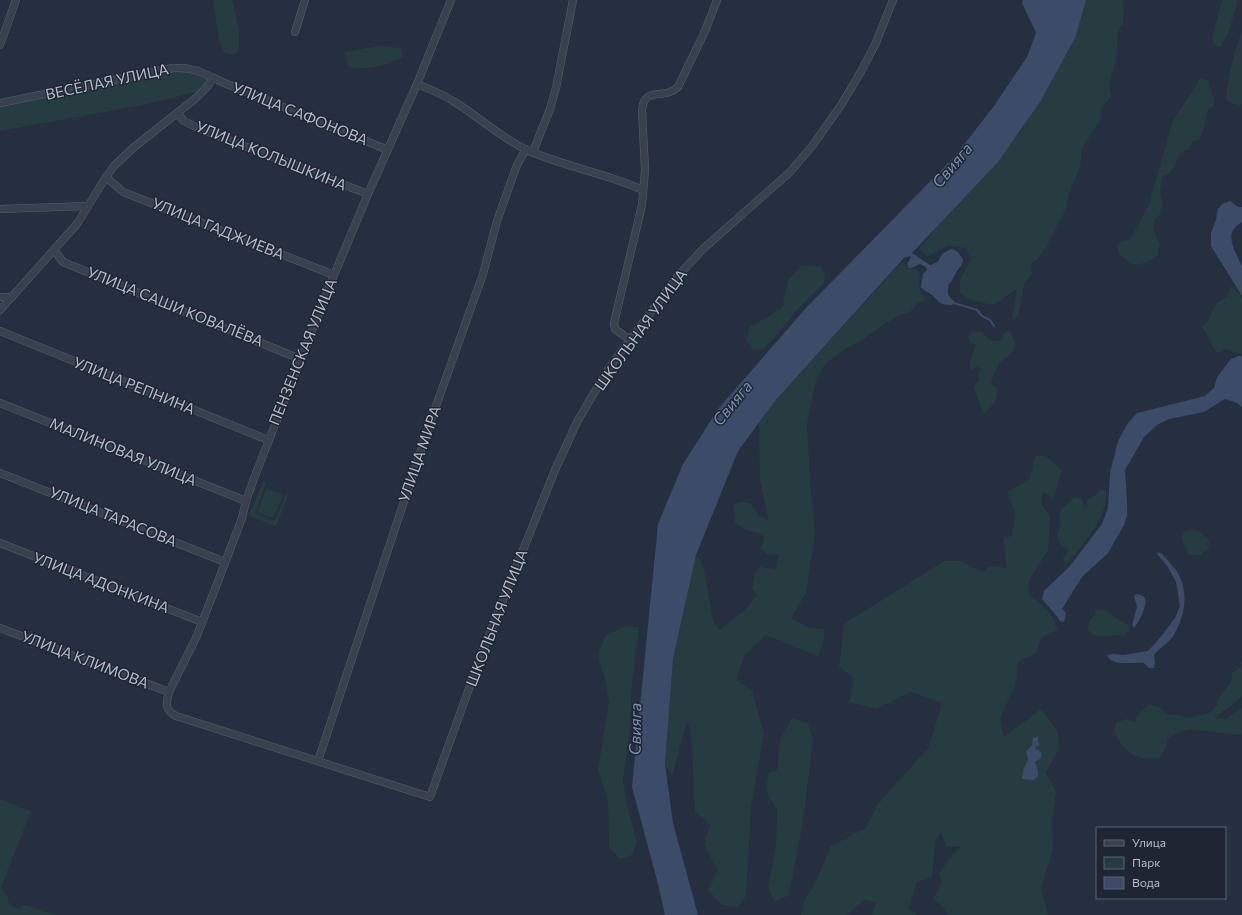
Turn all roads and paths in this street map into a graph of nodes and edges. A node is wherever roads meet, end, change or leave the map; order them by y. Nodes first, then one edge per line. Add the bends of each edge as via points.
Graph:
1 (305, 0) edge
2 (451, 0) edge
3 (572, 0) edge
4 (717, 0) edge
5 (893, 0) edge
6 (14, 1) edge
7 (3, 28) edge
8 (295, 32) dead end
9 (0, 45) edge
10 (213, 78) junction
11 (417, 84) junction
12 (0, 103) edge
13 (177, 113) junction
14 (388, 150) junction
15 (530, 151) junction
16 (106, 178) junction
17 (643, 190) junction
18 (368, 194) junction
19 (88, 206) junction
20 (0, 209) edge
21 (54, 250) junction
22 (334, 275) junction
23 (0, 297) edge
24 (12, 297) junction
25 (0, 310) edge
26 (0, 331) edge
27 (630, 340) junction
28 (300, 359) junction
29 (0, 403) edge
30 (268, 440) junction
31 (0, 473) edge
32 (246, 501) junction
33 (0, 543) edge
34 (225, 562) junction
35 (202, 622) junction
36 (0, 628) edge
37 (169, 692) junction
38 (318, 761) junction

1 - 8 street
2 - 11 street, ПЕНЗЕНСКАЯ УЛИЦА
3 - 15 street, УЛИЦА МИРА via 556,88 550,109
4 - 17 street via 678,87 673,92 652,95 643,103
5 - 27 street, ШКОЛЬНАЯ УЛИЦА via 875,45 859,75 813,145 790,172 678,276
6 - 7 street
7 - 9 street
10 - 12 street, ВЕСЁЛАЯ УЛИЦА via 196,69 173,68
10 - 13 street via 196,98
10 - 14 street, УЛИЦА САФОНОВА
11 - 14 street, ПЕНЗЕНСКАЯ УЛИЦА
11 - 15 street via 454,101 503,136
13 - 16 street via 123,157
13 - 18 street, УЛИЦА КОЛЫШКИНА via 184,121 198,128
14 - 18 street, ПЕНЗЕНСКАЯ УЛИЦА
15 - 17 street
15 - 38 street, УЛИЦА МИРА via 517,165 497,221 483,274 430,423
16 - 19 street
16 - 22 street, УЛИЦА ГАДЖИЕВА via 123,192
17 - 27 street via 642,205 614,323 615,329
18 - 22 street, ПЕНЗЕНСКАЯ УЛИЦА
19 - 20 street
19 - 21 street via 77,224
21 - 24 street
21 - 28 street, УЛИЦА САШИ КОВАЛЁВА via 63,262
22 - 28 street, ПЕНЗЕНСКАЯ УЛИЦА
23 - 24 street
24 - 25 street
26 - 30 street, УЛИЦА РЕПНИНА
27 - 38 street, ШКОЛЬНАЯ УЛИЦА via 605,374 563,452 480,658 430,797
28 - 30 street, ПЕНЗЕНСКАЯ УЛИЦА
29 - 32 street, МАЛИНОВАЯ УЛИЦА
30 - 32 street, ПЕНЗЕНСКАЯ УЛИЦА
31 - 34 street, УЛИЦА ТАРАСОВА
32 - 34 street, ПЕНЗЕНСКАЯ УЛИЦА
33 - 35 street, УЛИЦА АДОНКИНА
34 - 35 street, ПЕНЗЕНСКАЯ УЛИЦА
35 - 37 street, ПЕНЗЕНСКАЯ УЛИЦА
36 - 37 street, УЛИЦА КЛИМОВА
37 - 38 street, ПЕНЗЕНСКАЯ УЛИЦА via 167,708 176,716

